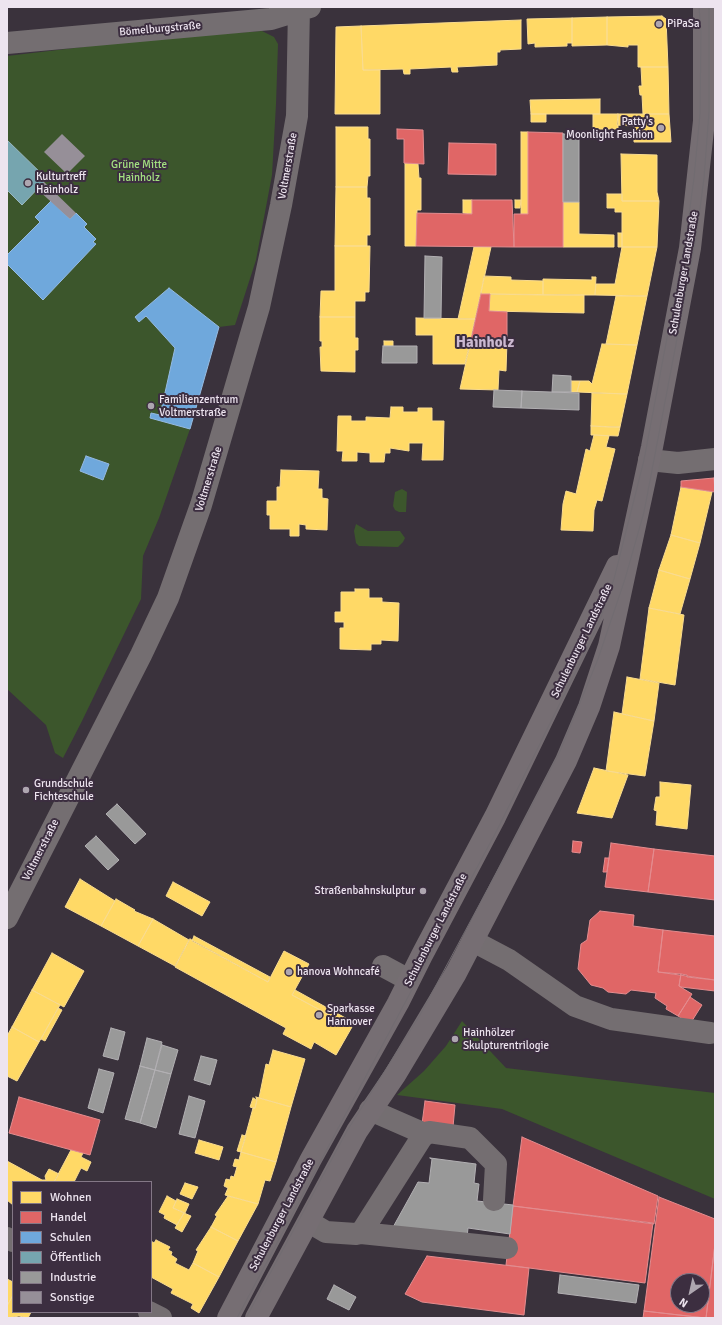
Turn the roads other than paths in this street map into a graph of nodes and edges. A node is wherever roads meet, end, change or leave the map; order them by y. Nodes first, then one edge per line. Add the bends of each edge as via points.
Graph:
1 (704, 7) edge
2 (303, 8) edge
3 (7, 43) edge
4 (710, 99) edge
5 (709, 136) edge
6 (715, 459) edge
7 (649, 460) junction
8 (632, 536) junction
9 (7, 918) edge
10 (473, 941) junction
11 (383, 966) dead end
12 (409, 980) junction
13 (710, 1033) dead end
14 (370, 1110) junction
15 (425, 1134) junction
16 (494, 1200) dead end
17 (309, 1222) junction
18 (361, 1233) junction
19 (507, 1248) dead end
20 (151, 1313) edge
21 (161, 1318) edge
22 (228, 1318) edge
23 (256, 1318) edge

1 - 4 main road, Schulenburger Landstraße
2 - 3 street, Bömelburgstraße via 271,19
2 - 9 street, Voltmerstraße via 297,116 281,205 259,307 201,505 164,605
4 - 5 main road, Schulenburger Landstraße
5 - 7 main road, Schulenburger Landstraße
6 - 7 street via 678,463
7 - 8 main road, Schulenburger Landstraße
8 - 10 main road, Schulenburger Landstraße via 609,646 589,707 566,761
8 - 12 main road, Schulenburger Landstraße via 514,778
10 - 13 street via 509,960 575,1006 611,1019
10 - 14 main road, Schulenburger Landstraße via 420,1037
11 - 12 street
12 - 22 main road, Schulenburger Landstraße
14 - 15 street
14 - 17 main road, Schulenburger Landstraße
15 - 16 street via 432,1132 470,1138 496,1164
15 - 18 street
17 - 18 street via 326,1232
17 - 23 main road, Schulenburger Landstraße
18 - 19 street
20 - 21 street

